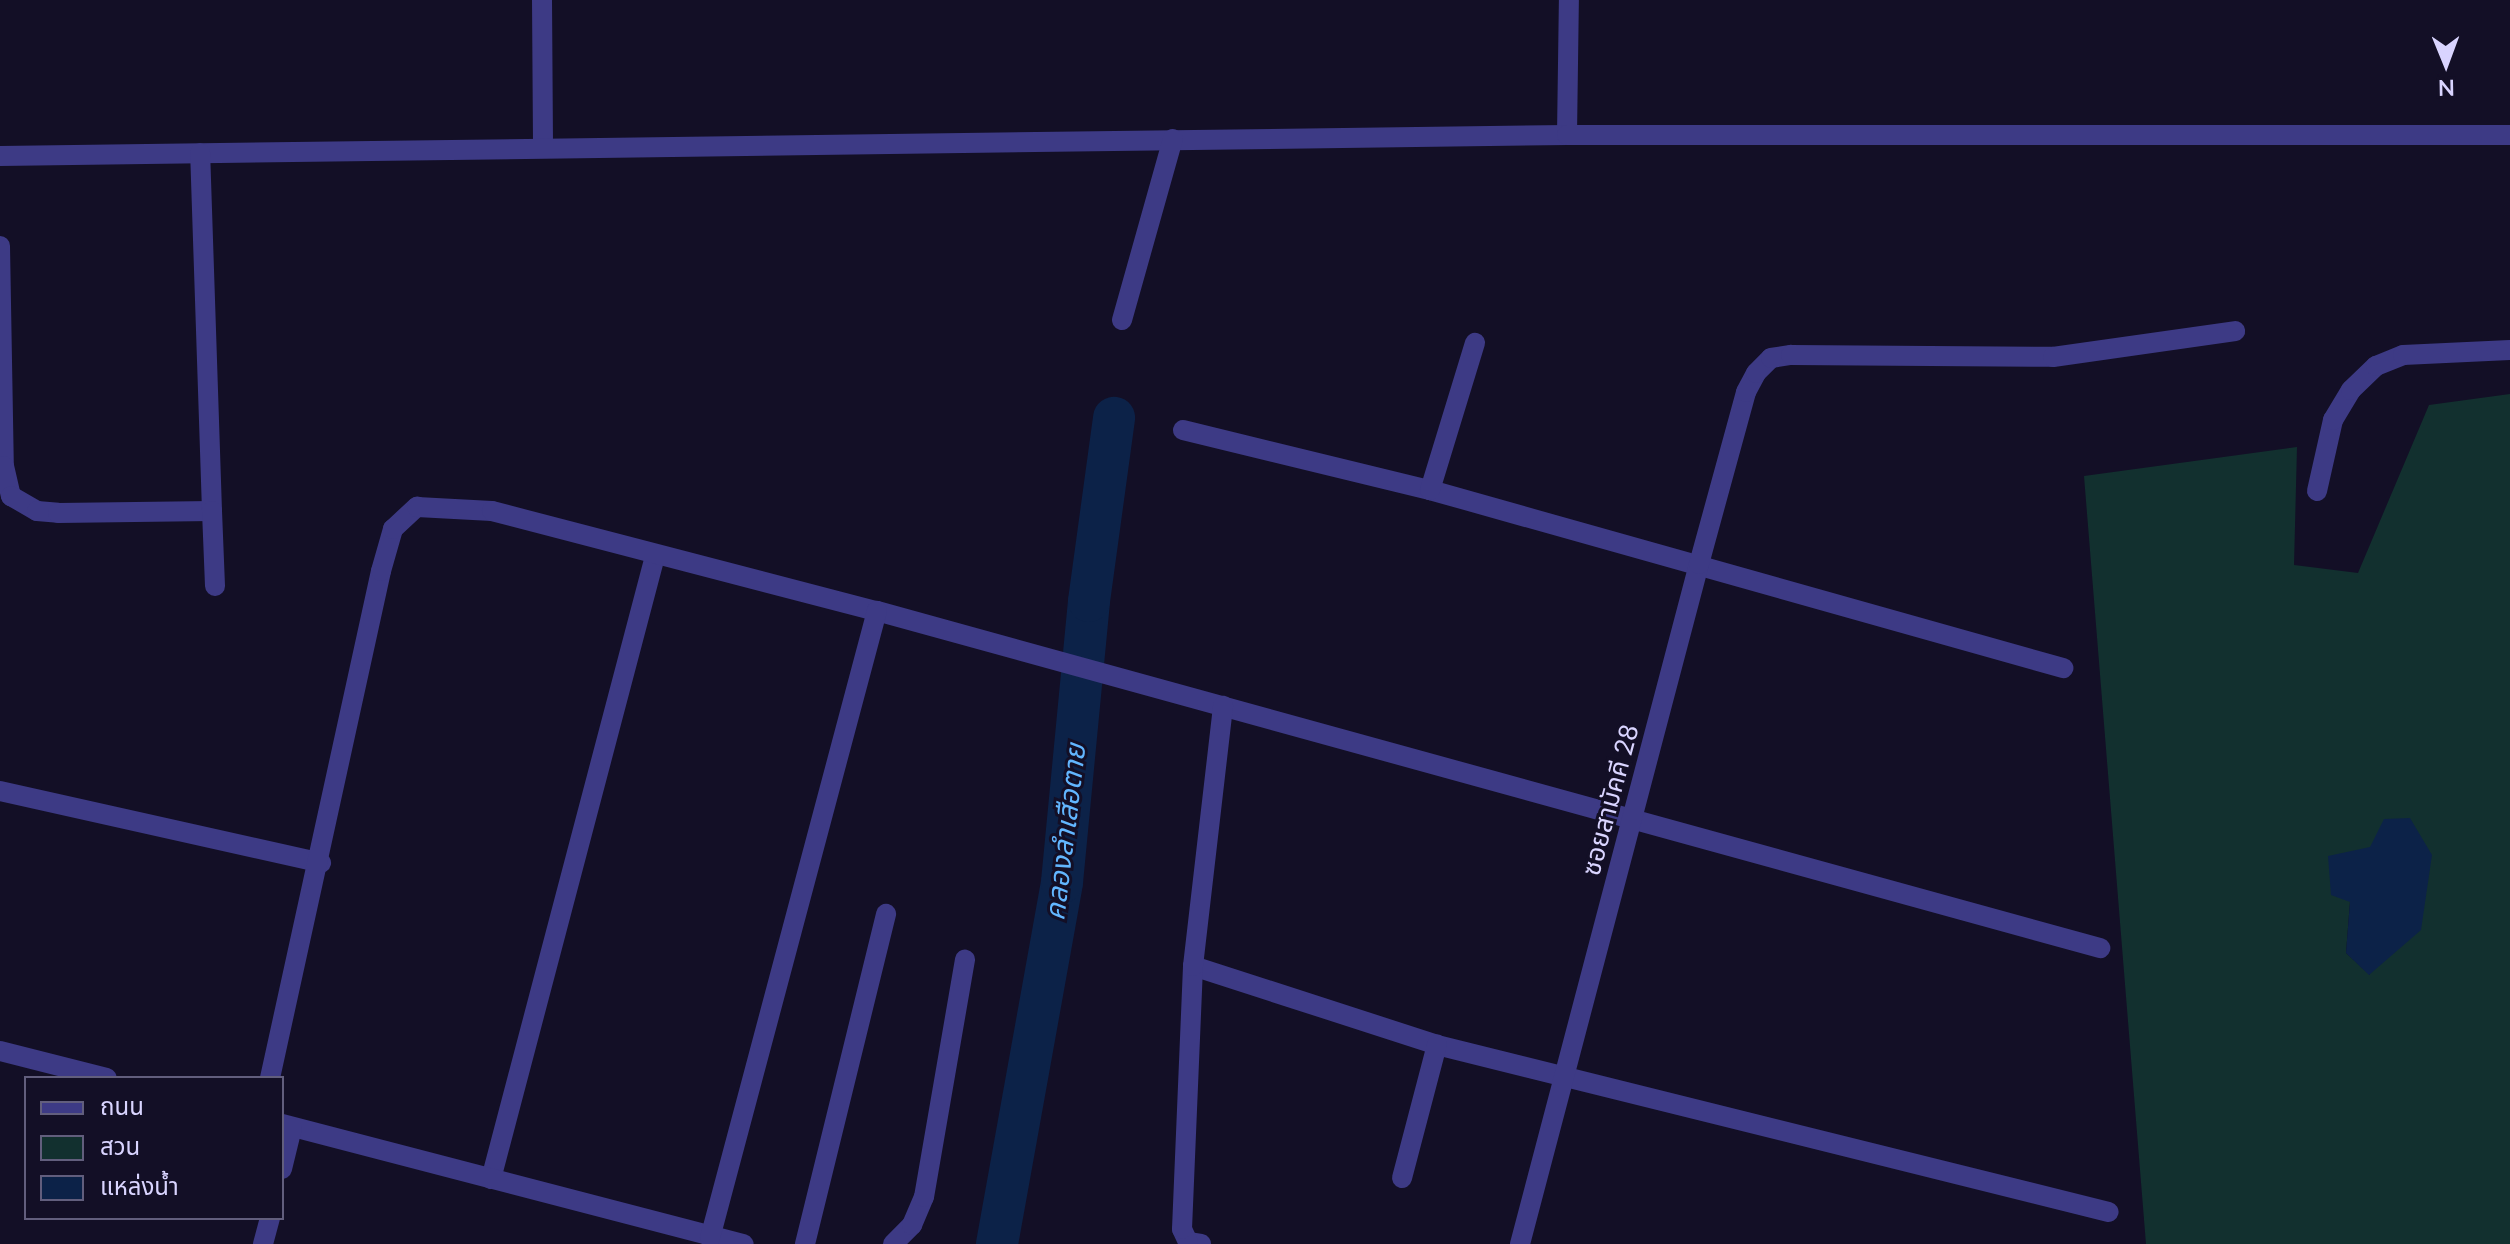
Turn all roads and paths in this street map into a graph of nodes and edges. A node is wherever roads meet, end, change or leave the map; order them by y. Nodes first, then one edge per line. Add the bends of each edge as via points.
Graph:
1 (542, 0) edge
2 (1569, 0) edge
3 (1567, 135) junction
4 (2510, 135) edge
5 (1173, 139) junction
6 (543, 146) junction
7 (200, 153) junction
8 (0, 156) edge
9 (0, 246) edge
10 (1122, 320) dead end
11 (2235, 331) dead end
12 (1475, 343) dead end
13 (2510, 350) edge
14 (1183, 430) dead end
15 (1430, 490) junction
16 (2317, 491) dead end
17 (212, 511) junction
18 (655, 556) junction
19 (1699, 564) junction
20 (215, 586) dead end
21 (877, 611) junction
22 (2063, 668) dead end
23 (1223, 706) junction
24 (0, 791) edge
25 (1632, 820) junction
26 (321, 863) junction
27 (886, 914) dead end
28 (2100, 948) dead end
29 (965, 960) dead end
30 (1193, 966) junction
31 (1437, 1045) junction
32 (0, 1051) edge
33 (99, 1076) edge
34 (270, 1076) edge
35 (1564, 1077) junction
36 (287, 1126) edge
37 (284, 1152) edge
38 (1402, 1178) dead end
39 (491, 1179) junction
40 (2109, 1212) dead end
41 (269, 1220) edge
42 (710, 1238) junction
43 (263, 1244) edge
44 (744, 1244) edge
45 (805, 1244) edge
46 (893, 1244) edge
47 (1201, 1244) edge
48 (1520, 1244) edge

1 - 6 street
2 - 3 street
3 - 4 street
3 - 5 street
5 - 6 street
5 - 10 street
6 - 7 street
7 - 8 street
7 - 17 street
9 - 17 street via 4,466 11,496 37,511 58,513
11 - 19 street, ซอยสามัคคี 28 via 2062,356 1782,355 1756,373 1746,392
12 - 15 street
13 - 16 street via 2403,355 2376,366 2351,390 2333,420
14 - 15 street
15 - 19 street
17 - 20 street
18 - 21 street
18 - 26 street via 492,511 448,505 417,507 393,529
18 - 39 street
19 - 22 street
19 - 25 street, ซอยสามัคคี 28
21 - 23 street
21 - 42 street
23 - 25 street
23 - 30 street
24 - 26 street
25 - 28 street
25 - 35 street, ซอยสามัคคี 28
26 - 34 street
27 - 45 street
29 - 46 street via 924,1197 912,1225
30 - 31 street
30 - 47 street via 1182,1229 1188,1242
31 - 35 street
31 - 38 street
32 - 33 street
35 - 40 street
35 - 48 street, ซอยสามัคคี 28
36 - 37 street
36 - 39 street
39 - 42 street
41 - 43 street
42 - 44 street

